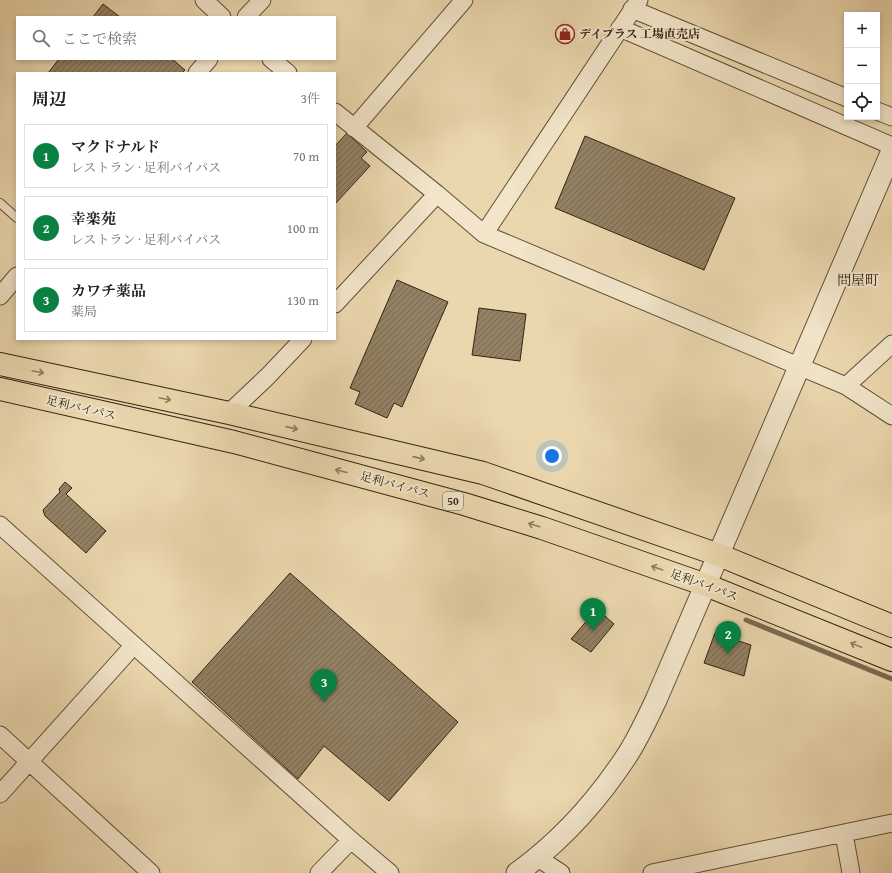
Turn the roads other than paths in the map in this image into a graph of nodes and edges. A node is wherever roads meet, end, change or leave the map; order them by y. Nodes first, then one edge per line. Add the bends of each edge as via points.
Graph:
1 (204, 0) edge
2 (262, 0) edge
3 (464, 0) edge
4 (635, 4) edge
5 (221, 16) edge
6 (247, 16) edge
7 (620, 28) junction
8 (208, 60) edge
9 (272, 60) edge
10 (198, 72) edge
11 (287, 72) edge
12 (844, 97) edge
13 (880, 112) edge
14 (336, 113) edge
15 (892, 117) edge
16 (354, 128) junction
17 (892, 146) edge
18 (892, 151) edge
19 (437, 194) junction
20 (0, 203) edge
21 (16, 217) edge
22 (484, 234) junction
23 (16, 277) edge
24 (0, 296) edge
25 (336, 303) edge
26 (301, 340) edge
27 (892, 344) edge
28 (0, 364) edge
29 (799, 368) junction
30 (846, 386) junction
31 (0, 389) edge
32 (229, 413) junction
33 (892, 416) edge
34 (0, 525) edge
35 (719, 555) junction
36 (706, 585) junction
37 (892, 626) edge
38 (134, 644) junction
39 (892, 660) edge
40 (0, 735) edge
41 (29, 762) junction
42 (0, 794) edge
43 (892, 823) edge
44 (844, 834) junction
45 (351, 840) junction
46 (538, 858) junction
47 (387, 872) edge
48 (151, 873) edge
49 (319, 873) edge
50 (518, 873) edge
51 (562, 873) edge
52 (652, 873) edge
53 (851, 873) edge

1 - 5 street
2 - 6 street
3 - 16 street
4 - 7 street
4 - 12 street
7 - 17 street
7 - 22 street
8 - 10 street
9 - 11 street
13 - 15 street
14 - 16 street
16 - 19 street
18 - 29 street
19 - 22 street
19 - 25 street
20 - 21 lane
22 - 29 street
23 - 24 street
26 - 32 street
27 - 30 street
28 -> 32 highway
29 - 30 street
29 - 35 street
30 - 33 street
36 -> 31 highway, 足利バイパス / 50 via 464,504 234,442
32 -> 35 highway via 483,473
34 - 38 street
35 - 36 street
35 - 37 highway
39 -> 36 highway, 足利バイパス / 50
36 - 46 street via 656,700 627,756 582,815
38 - 41 street
38 - 45 street
40 - 41 street
41 - 42 street
41 - 48 street
43 - 44 street
44 - 52 street
44 - 53 street
45 - 47 street
45 - 49 street
46 - 50 street
46 - 51 street

